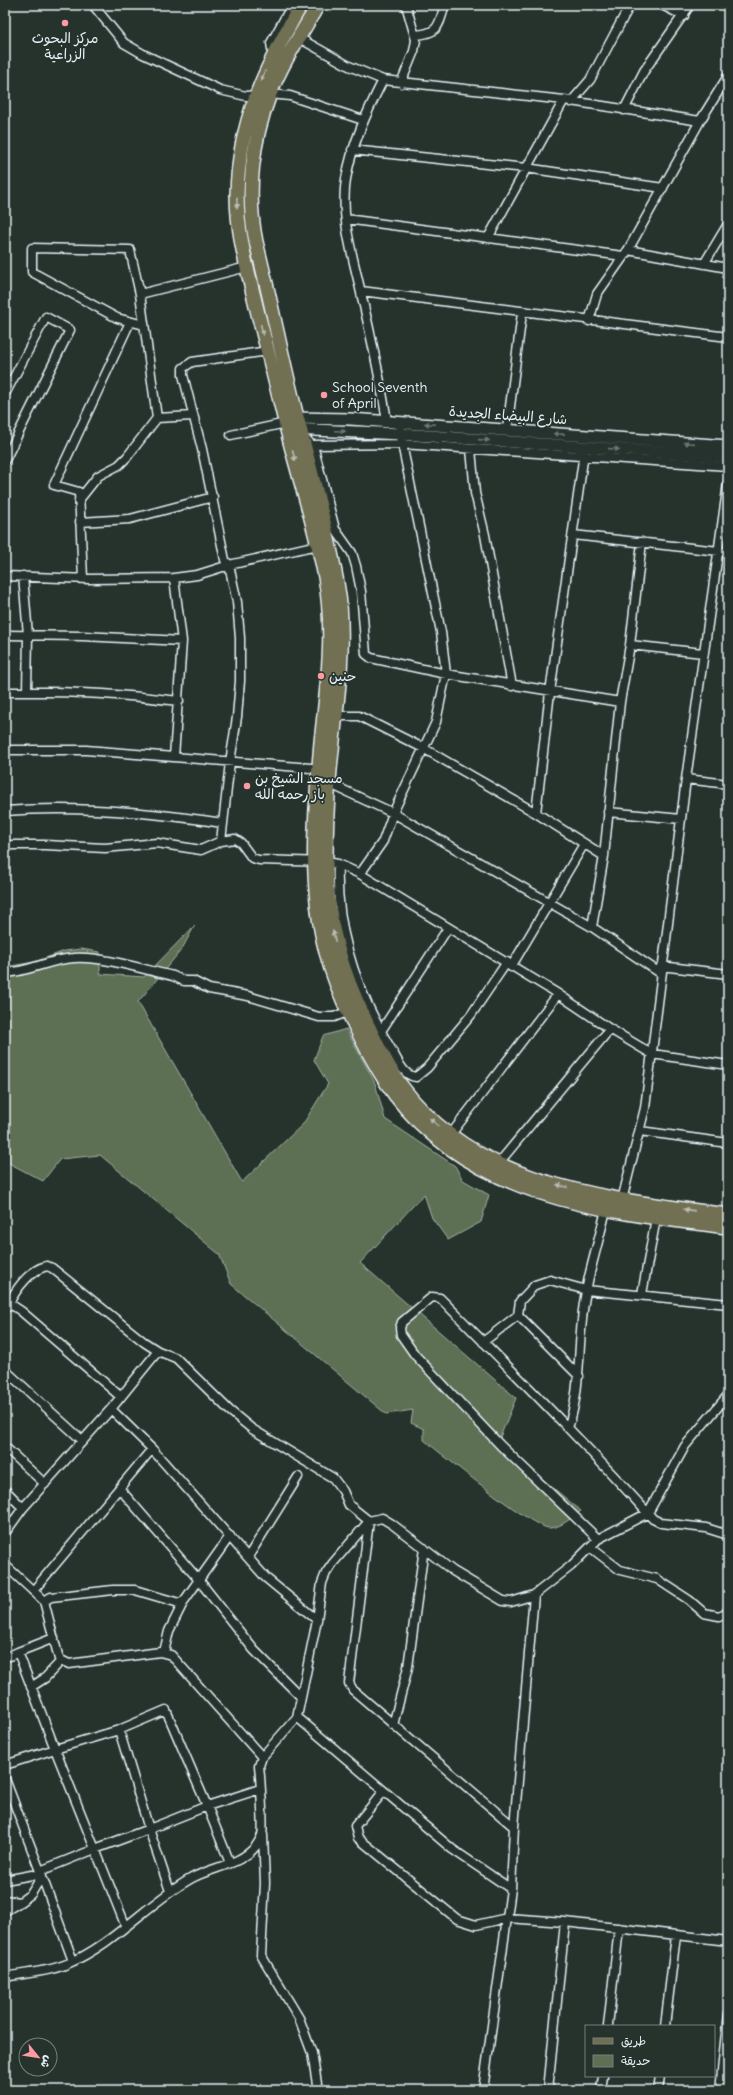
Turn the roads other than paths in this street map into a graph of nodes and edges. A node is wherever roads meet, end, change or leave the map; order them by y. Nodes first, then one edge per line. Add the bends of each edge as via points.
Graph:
1 (93, 5) edge
2 (292, 5) edge
3 (301, 5) edge
4 (318, 5) edge
5 (406, 5) edge
6 (445, 5) edge
7 (630, 5) edge
8 (662, 5) edge
9 (690, 5) edge
10 (102, 8) edge
11 (684, 16) junction
12 (415, 35) junction
13 (299, 38) junction
14 (273, 55) junction
15 (728, 76) edge
16 (383, 80) junction
17 (400, 83) junction
18 (270, 94) junction
19 (254, 96) junction
20 (567, 101) junction
21 (624, 110) junction
22 (363, 120) junction
23 (700, 121) junction
24 (352, 150) junction
25 (526, 168) junction
26 (663, 188) junction
27 (346, 219) junction
28 (728, 224) edge
29 (488, 238) junction
30 (626, 253) junction
31 (704, 264) junction
32 (247, 267) junction
33 (728, 268) edge
34 (361, 291) junction
35 (140, 294) junction
36 (522, 313) junction
37 (589, 321) junction
38 (130, 322) junction
39 (144, 326) junction
40 (728, 338) edge
41 (268, 351) junction
42 (5, 394) edge
43 (193, 416) junction
44 (157, 418) junction
45 (387, 421) junction
46 (295, 430) junction
47 (506, 430) junction
48 (401, 433) junction
49 (231, 435) dead end
50 (585, 446) junction
51 (728, 446) edge
52 (471, 449) junction
53 (728, 457) edge
54 (5, 460) edge
55 (728, 466) edge
56 (728, 483) edge
57 (213, 497) junction
58 (79, 500) junction
59 (80, 522) junction
60 (573, 535) junction
61 (642, 542) junction
62 (323, 544) junction
63 (718, 551) junction
64 (728, 552) edge
65 (229, 565) junction
66 (5, 576) edge
67 (23, 576) junction
68 (83, 578) junction
69 (174, 578) junction
70 (5, 635) edge
71 (28, 635) junction
72 (182, 641) junction
73 (630, 645) junction
74 (703, 653) junction
75 (446, 674) junction
76 (512, 686) junction
77 (5, 692) edge
78 (27, 692) junction
79 (550, 692) junction
80 (179, 701) junction
81 (620, 702) junction
82 (336, 716) junction
83 (423, 748) junction
84 (5, 750) edge
85 (174, 757) junction
86 (230, 762) junction
87 (324, 775) junction
88 (686, 779) junction
89 (728, 784) edge
90 (5, 811) edge
91 (608, 812) junction
92 (393, 813) junction
93 (536, 814) junction
94 (681, 819) junction
95 (223, 823) junction
96 (221, 841) junction
97 (584, 844) junction
98 (5, 845) edge
99 (604, 856) junction
100 (326, 862) junction
101 (360, 874) junction
102 (549, 904) junction
103 (592, 927) junction
104 (448, 928) junction
105 (509, 964) junction
106 (661, 969) junction
107 (5, 973) edge
108 (728, 974) edge
109 (558, 994) junction
110 (354, 1010) junction
111 (610, 1029) junction
112 (373, 1038) junction
113 (652, 1054) junction
114 (728, 1065) edge
115 (640, 1132) junction
116 (446, 1139) junction
117 (728, 1143) edge
118 (498, 1164) junction
119 (612, 1202) junction
120 (728, 1215) edge
121 (656, 1218) junction
122 (728, 1227) edge
123 (586, 1290) junction
124 (642, 1294) junction
125 (728, 1304) edge
126 (5, 1308) edge
127 (518, 1315) junction
128 (483, 1342) junction
129 (158, 1351) junction
130 (5, 1370) edge
131 (579, 1376) junction
132 (728, 1395) edge
133 (121, 1397) junction
134 (111, 1409) junction
135 (568, 1428) junction
136 (83, 1441) junction
137 (5, 1447) edge
138 (152, 1449) junction
139 (298, 1477) dead end
140 (45, 1484) junction
141 (120, 1489) junction
142 (5, 1490) edge
143 (23, 1508) junction
144 (648, 1513) junction
145 (369, 1521) junction
146 (5, 1533) edge
147 (728, 1535) edge
148 (230, 1536) junction
149 (598, 1539) junction
150 (590, 1547) junction
151 (424, 1548) junction
152 (248, 1557) junction
153 (5, 1565) edge
154 (198, 1579) junction
155 (33, 1591) junction
156 (534, 1595) junction
157 (44, 1601) junction
158 (184, 1601) junction
159 (728, 1612) edge
160 (317, 1620) junction
161 (54, 1638) junction
162 (18, 1652) junction
163 (164, 1652) junction
164 (5, 1658) edge
165 (61, 1661) junction
166 (31, 1687) junction
167 (301, 1697) junction
168 (297, 1717) junction
169 (393, 1725) junction
170 (119, 1730) junction
171 (55, 1749) junction
172 (262, 1757) junction
173 (5, 1766) edge
174 (5, 1779) edge
175 (260, 1789) junction
176 (384, 1791) junction
177 (207, 1806) junction
178 (514, 1826) junction
179 (149, 1829) junction
180 (263, 1834) junction
181 (95, 1849) junction
182 (230, 1863) junction
183 (41, 1874) junction
184 (5, 1880) edge
185 (511, 1889) junction
186 (170, 1891) junction
187 (5, 1900) edge
188 (20, 1902) junction
189 (5, 1911) edge
190 (507, 1918) junction
191 (566, 1922) junction
192 (126, 1927) junction
193 (619, 1928) junction
194 (676, 1935) junction
195 (728, 1941) edge
196 (73, 1962) junction
197 (5, 1977) edge
198 (728, 2013) edge
199 (608, 2025) edge
200 (665, 2025) edge
201 (603, 2077) edge
202 (660, 2077) edge
203 (318, 2090) edge
204 (483, 2090) edge
205 (490, 2090) edge
206 (548, 2090) edge
207 (601, 2090) edge
208 (658, 2090) edge
209 (720, 2090) edge

1 - 10 street
2 - 14 street via 272,43
3 - 14 main road
4 - 13 main road
5 - 12 street
6 - 12 street via 437,29 429,34
7 - 20 street via 590,80
8 - 11 street
9 - 11 street
10 - 19 street via 124,43 143,54 229,93
11 - 21 street via 644,71
12 - 17 street via 414,51
13 - 16 street via 349,66
13 - 18 main road
14 -> 19 main road
15 - 23 street
16 - 17 street
16 - 22 street
17 - 20 street
18 - 19 street
18 - 22 street via 312,102
18 - 46 main road via 254,156 250,199 252,221
19 -> 32 main road via 242,144 237,194 241,243
20 - 21 street
20 - 25 street
21 - 23 street
22 - 24 street
23 - 26 street
24 - 25 street
24 - 27 street via 346,181
25 - 26 street
25 - 29 street
26 - 30 street
27 - 29 street
27 - 34 street via 348,243
28 - 31 street
29 - 30 street
30 - 31 street
30 - 37 street via 598,294
31 - 33 street
32 - 35 street
32 -> 41 main road
34 - 36 street
34 - 45 street
35 - 38 street via 130,250 32,248 32,272 117,318
35 - 39 street
36 - 37 street
36 - 47 street
37 - 40 street
38 - 39 street
38 - 58 street via 54,485 79,492
39 - 44 street
41 - 43 street via 187,364 183,368 183,375
41 - 46 main road
42 - 54 street via 46,317 70,330
43 - 44 street
43 - 57 street
44 - 58 street via 119,465 98,476
45 - 46 street, شارع البيضاء الجديدة via 350,418
45 - 48 street, شارع البيضاء الجديدة
46 -> 48 street, شارع البيضاء الجديدة
46 - 48 street
46 - 49 street
46 - 62 main road
46 - 75 street via 316,454 335,529 350,549 355,561 361,592 366,654 371,658
47 -> 48 street, شارع البيضاء الجديدة
50 -> 47 street, شارع البيضاء الجديدة
48 -> 50 street, شارع البيضاء الجديدة
48 - 52 street
48 - 75 street via 441,632
51 -> 50 street, شارع البيضاء الجديدة
50 - 52 street
50 -> 53 street, شارع البيضاء الجديدة
50 - 55 street
50 - 60 street
52 - 76 street via 475,493
56 - 63 street
57 - 59 street via 130,519
57 - 65 street via 225,560
58 - 59 street
59 - 68 street
60 - 61 street
60 - 79 street
61 - 63 street
61 - 73 street
62 - 65 street
62 - 82 main road via 337,580 342,633
62 - 87 main road via 330,636
63 - 64 street
63 - 74 street
65 - 69 street via 197,575
65 - 86 street via 237,602 240,638 237,717
66 - 67 street
67 - 68 street
67 - 71 street
68 - 69 street
69 - 72 street
70 - 71 street
71 - 72 street
71 - 78 street
72 - 80 street
73 - 74 street
73 - 81 street
74 - 88 street
75 - 76 street
75 - 83 street via 436,722
76 - 79 street
77 - 78 street
78 - 80 street via 128,695
79 - 81 street
79 - 93 street
80 - 85 street
81 - 91 street
82 - 83 street via 359,716
82 - 87 main road
83 - 92 street
83 - 93 street
84 - 85 street via 86,750
85 - 86 street
86 - 87 street
86 - 95 street
87 - 92 street
87 - 100 main road
88 - 89 street
88 - 94 street
90 - 95 street via 67,808 185,817
91 - 94 street
91 - 99 street
92 - 101 street via 383,841
92 - 102 street
93 - 97 street
94 - 106 street
95 - 96 street
96 - 98 street via 201,850 157,843 105,848 45,844
96 - 100 street via 235,840 241,843 252,858 259,860
97 - 99 street
97 - 102 street
99 - 103 street
100 - 101 street
100 - 110 main road via 328,904 336,947
100 - 112 street
101 - 104 street
102 - 103 street
102 - 105 street
103 - 106 street
104 - 105 street
104 - 112 street
105 - 109 street
105 - 112 street via 471,1015 427,1068 416,1077 409,1075
106 - 108 street
106 - 113 street
107 - 110 street via 29,969 60,959 75,958 103,961 173,976 184,981 193,981 209,989 248,996 319,1017 334,1017
109 - 111 street
109 - 116 street
110 - 112 main road
111 - 113 street
111 - 118 street
112 - 116 main road via 393,1073 400,1093 423,1111
113 - 114 street
113 - 115 street
115 - 117 street
115 - 119 street
116 - 118 main road
116 - 119 main road via 479,1168 519,1186
119 -> 118 main road
120 -> 119 main road
119 - 121 main road
119 - 123 street
121 - 122 main road
121 - 124 street
123 - 124 street
123 - 127 street via 550,1280 535,1285 520,1301
123 - 131 street
124 - 125 street
126 - 129 street via 34,1271 47,1266
126 - 133 street via 12,1305 21,1311
127 - 128 street
127 - 131 street
128 - 135 street
128 - 149 street via 440,1298 436,1297 432,1297 402,1322 400,1328 401,1335 415,1355 501,1446
129 - 133 street
129 - 145 street via 176,1358 252,1429 333,1478 349,1505
130 - 136 street
131 - 135 street via 573,1415
132 - 144 street via 685,1446
133 - 134 street
134 - 136 street
134 - 138 street
135 - 144 street
136 - 140 street
137 - 140 street
138 - 141 street
138 - 148 street
139 - 152 street
140 - 143 street
141 - 154 street
141 - 155 street
142 - 143 street
143 - 146 street
144 - 147 street via 661,1523 706,1528
144 - 149 street
145 - 151 street via 382,1518
145 - 160 street via 326,1573 322,1583
145 - 169 street via 349,1683 353,1690
148 - 152 street
148 - 154 street
149 - 150 street
150 - 156 street via 571,1566
150 - 159 street via 620,1570 657,1579 704,1613 719,1616
151 - 156 street via 453,1571 503,1601 511,1602
151 - 169 street via 408,1667
152 - 160 street via 266,1578
153 - 155 street
154 - 158 street
154 - 167 street via 254,1650
155 - 157 street
156 - 178 street
157 - 158 street via 51,1597 135,1590 179,1603
157 - 161 street
158 - 163 street via 169,1632
160 - 167 street
161 - 162 street
161 - 165 street
162 - 164 street
162 - 166 street
163 - 165 street via 69,1664
163 - 172 street via 171,1655
165 - 166 street via 45,1678
166 - 171 street
167 - 168 street
168 - 172 street
168 - 176 street
169 - 178 street
170 - 171 street
170 - 177 street via 166,1710
170 - 179 street
171 - 173 street
171 - 181 street
172 - 175 street via 259,1766
174 - 183 street
175 - 177 street
175 - 180 street
176 - 185 street via 452,1849
176 - 190 street via 355,1826 358,1838 457,1919 476,1925
177 - 179 street
177 - 182 street
178 - 185 street
179 - 181 street
179 - 186 street
180 - 182 street via 256,1846 247,1854
180 - 203 street via 265,1883 261,1955 299,2018 312,2054
181 - 183 street
181 - 192 street
182 - 186 street via 193,1878
183 - 184 street
183 - 188 street via 31,1894
183 - 196 street
185 - 190 street
186 - 192 street
187 - 188 street
188 - 189 street
190 - 191 street
190 - 204 street
191 - 193 street
191 - 206 street
192 - 196 street via 92,1952
193 - 194 street
193 - 199 street
194 - 195 street
194 - 200 street
196 - 197 street
198 - 209 street
201 - 207 street
202 - 208 street
204 - 205 street

